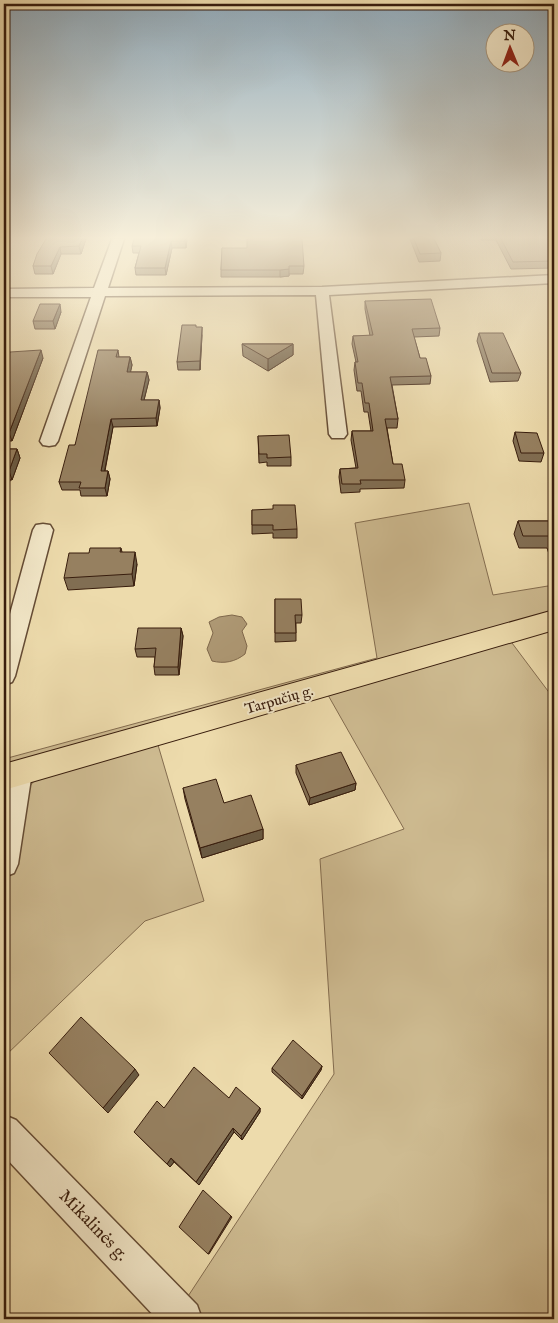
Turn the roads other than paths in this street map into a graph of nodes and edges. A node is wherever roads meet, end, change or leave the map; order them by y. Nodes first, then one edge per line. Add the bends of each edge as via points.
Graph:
1 (96, 301) edge
2 (323, 301) edge
3 (338, 434) dead end
4 (49, 441) dead end
5 (43, 530) dead end
6 (554, 620) edge
7 (4, 676) edge
8 (11, 774) edge
9 (4, 864) edge
10 (4, 1132) edge
11 (183, 1319) edge

1 - 4 street
2 - 3 street
5 - 7 street
6 - 8 main road, Tarpučių g.
8 - 9 street
10 - 11 street, Mikalinės g.

